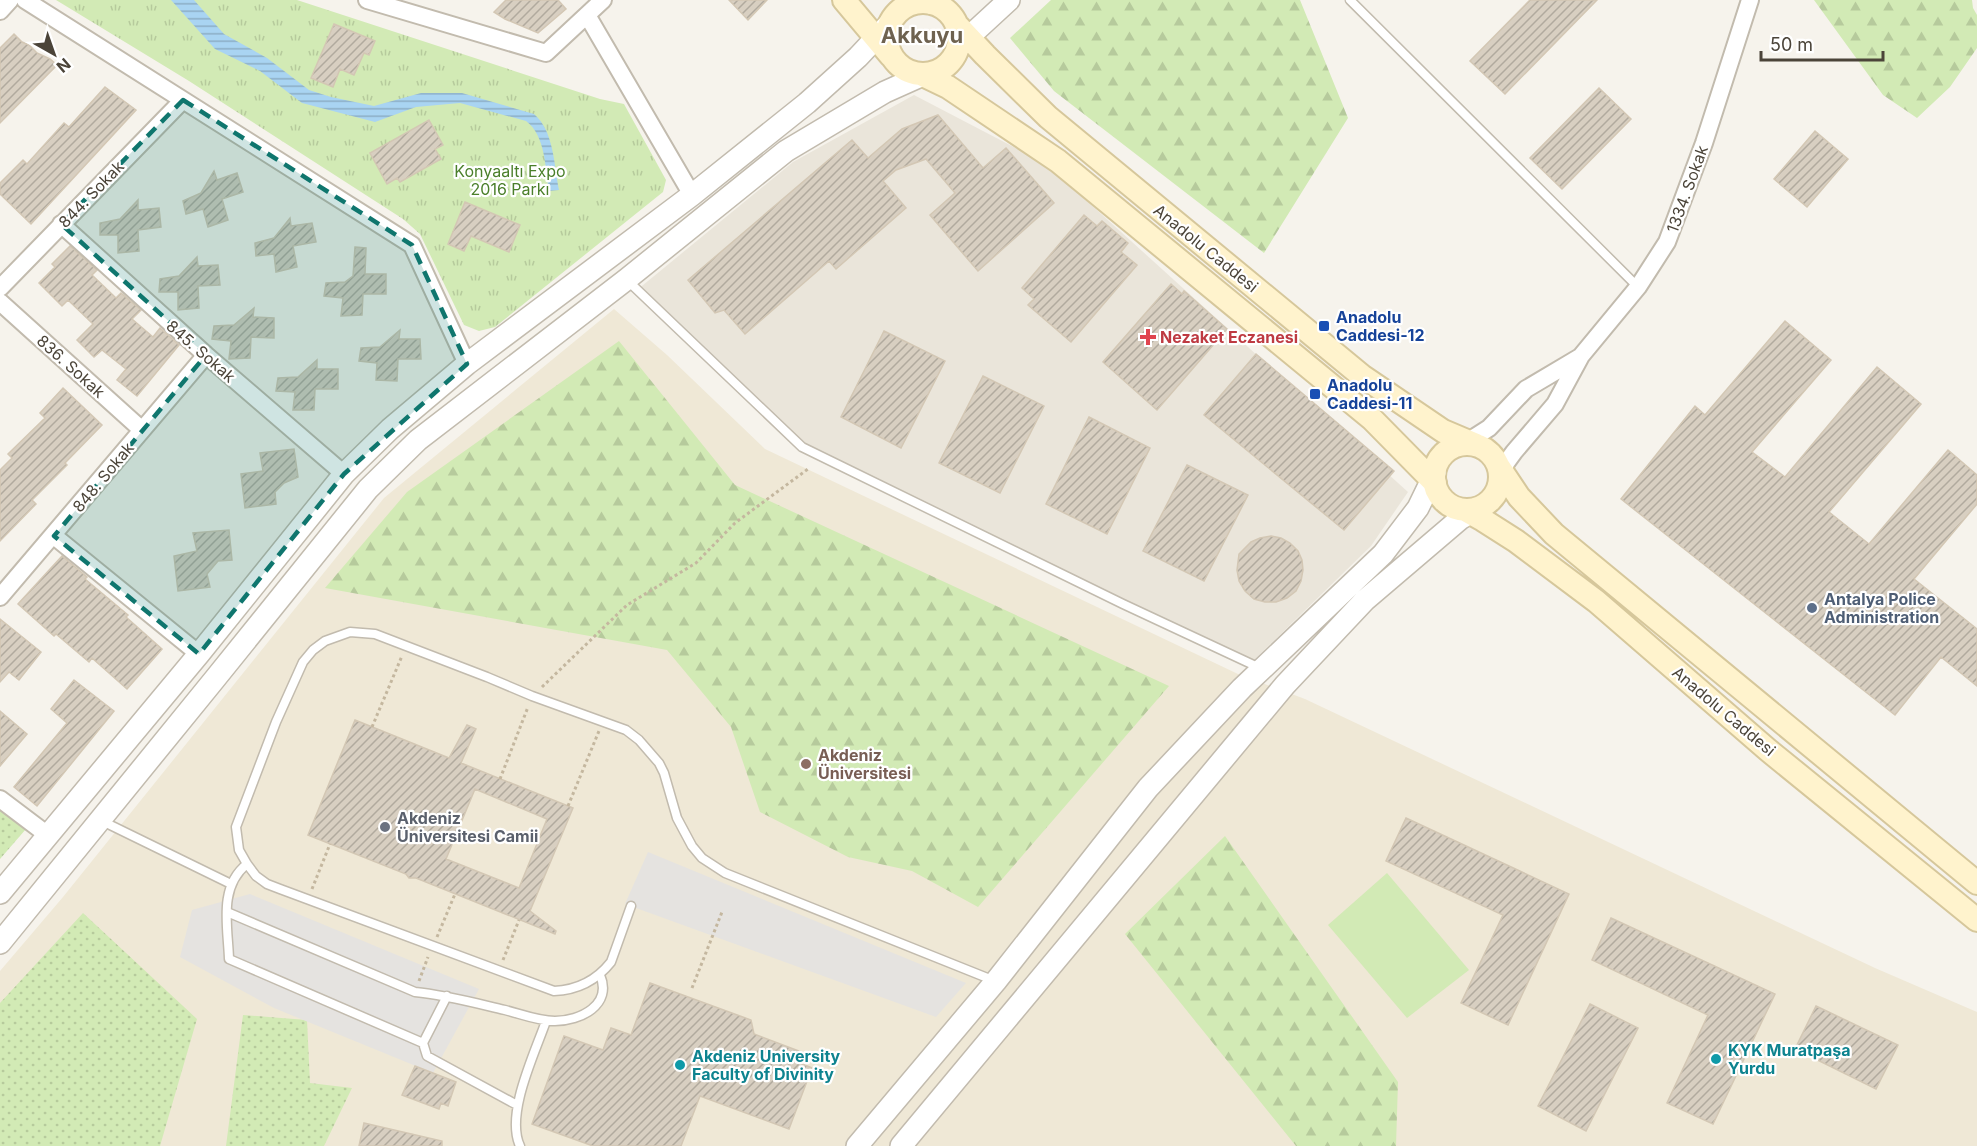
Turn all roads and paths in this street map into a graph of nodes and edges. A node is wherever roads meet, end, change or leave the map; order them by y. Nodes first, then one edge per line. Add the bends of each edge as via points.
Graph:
1 (10, 0) edge
2 (25, 0) edge
3 (367, 0) edge
4 (603, 0) edge
5 (844, 0) edge
6 (1008, 0) edge
7 (1350, 0) edge
8 (1750, 0) edge
9 (929, 1) edge
10 (0, 11) edge
11 (587, 15) junction
12 (883, 30) junction
13 (961, 36) junction
14 (923, 75) junction
15 (183, 99) junction
16 (692, 195) junction
17 (61, 224) junction
18 (627, 279) junction
19 (1638, 287) junction
20 (0, 288) edge
21 (0, 302) edge
22 (206, 356) junction
23 (1581, 356) junction
24 (466, 364) junction
25 (142, 430) junction
26 (1470, 444) junction
27 (808, 469) dead end
28 (1501, 472) junction
29 (344, 474) junction
30 (1434, 479) junction
31 (1470, 511) junction
32 (54, 536) junction
33 (0, 597) edge
34 (406, 646) junction
35 (200, 654) junction
36 (1263, 669) junction
37 (532, 696) junction
38 (603, 722) junction
39 (372, 727) dead end
40 (500, 779) dead end
41 (0, 799) edge
42 (568, 806) dead end
43 (101, 820) junction
44 (49, 836) junction
45 (330, 844) dead end
46 (247, 864) junction
47 (1977, 883) edge
48 (231, 884) junction
49 (0, 893) edge
50 (308, 900) junction
51 (631, 906) dead end
52 (227, 912) junction
53 (722, 912) dead end
54 (519, 920) dead end
55 (1977, 920) edge
56 (0, 943) edge
57 (499, 970) junction
58 (600, 975) junction
59 (996, 981) junction
60 (692, 988) dead end
61 (447, 996) junction
62 (546, 1021) junction
63 (423, 1043) junction
64 (517, 1105) junction
65 (520, 1146) edge
66 (857, 1146) edge
67 (901, 1146) edge

1 - 10 street
2 - 15 street
3 - 11 street via 546,53
4 - 11 street
5 - 12 main road
6 - 13 street
7 - 19 lane
8 - 19 street, 1334. Sokak via 1667,242
9 - 12 main road via 907,6
9 - 13 main road via 950,14
11 - 16 street
12 - 14 main road via 892,58 906,70
12 - 16 street via 807,103
13 - 14 main road via 945,67
13 - 26 main road, Anadolu Caddesi via 1048,117 1362,376 1443,431
14 - 18 street via 885,92 786,151
14 - 30 main road, Anadolu Caddesi via 948,87 1058,161 1372,419
15 - 17 street, 844. Sokak
15 - 24 street via 412,245
16 - 24 street
17 - 20 street, 844. Sokak
17 - 22 street, 845. Sokak
18 - 36 lane via 802,447
18 - 43 street via 418,440 368,489
19 - 23 street, 1334. Sokak
21 - 25 street, 836. Sokak
22 - 25 street, 848. Sokak
22 - 29 street, 845. Sokak
23 - 26 street, 1334. Sokak via 1526,389
23 - 28 street, 1334. Sokak via 1555,404
24 - 29 street
25 - 32 street, 848. Sokak
26 - 28 main road via 1494,457
26 - 30 main road via 1454,447 1445,454 1438,462
27 - 37 path via 735,523 696,563 627,605
28 - 31 main road via 1493,498
28 - 47 main road, Anadolu Caddesi via 1554,534
29 - 35 street
30 - 31 main road via 1445,502
30 - 36 street via 1418,508 1383,554
31 - 55 main road, Anadolu Caddesi via 1596,602 1768,750
31 - 67 street via 1365,600 1285,685
32 - 33 street, 848. Sokak
32 - 35 street
34 - 37 lane
34 - 39 path
34 - 46 lane via 375,634 350,632 325,641 303,662 236,827 239,850
35 - 44 street
36 - 59 street via 1148,788
37 - 38 lane
37 - 40 path
38 - 42 path
38 - 59 lane via 626,730 651,751 664,773 683,833 713,866
41 - 44 street
43 - 48 lane
43 - 56 street
44 - 49 street
45 - 50 path
46 - 48 lane
46 - 50 lane via 267,884
48 - 52 lane
50 - 57 lane
51 - 58 lane via 611,962
52 - 61 lane via 415,992
52 - 63 lane via 230,959
53 - 60 path
54 - 57 path
57 - 58 lane via 554,991 574,989
58 - 62 lane via 603,988 596,1006 572,1018
59 - 66 street
61 - 62 lane
61 - 63 lane
62 - 64 lane
63 - 64 lane via 427,1056
64 - 65 lane via 515,1130

